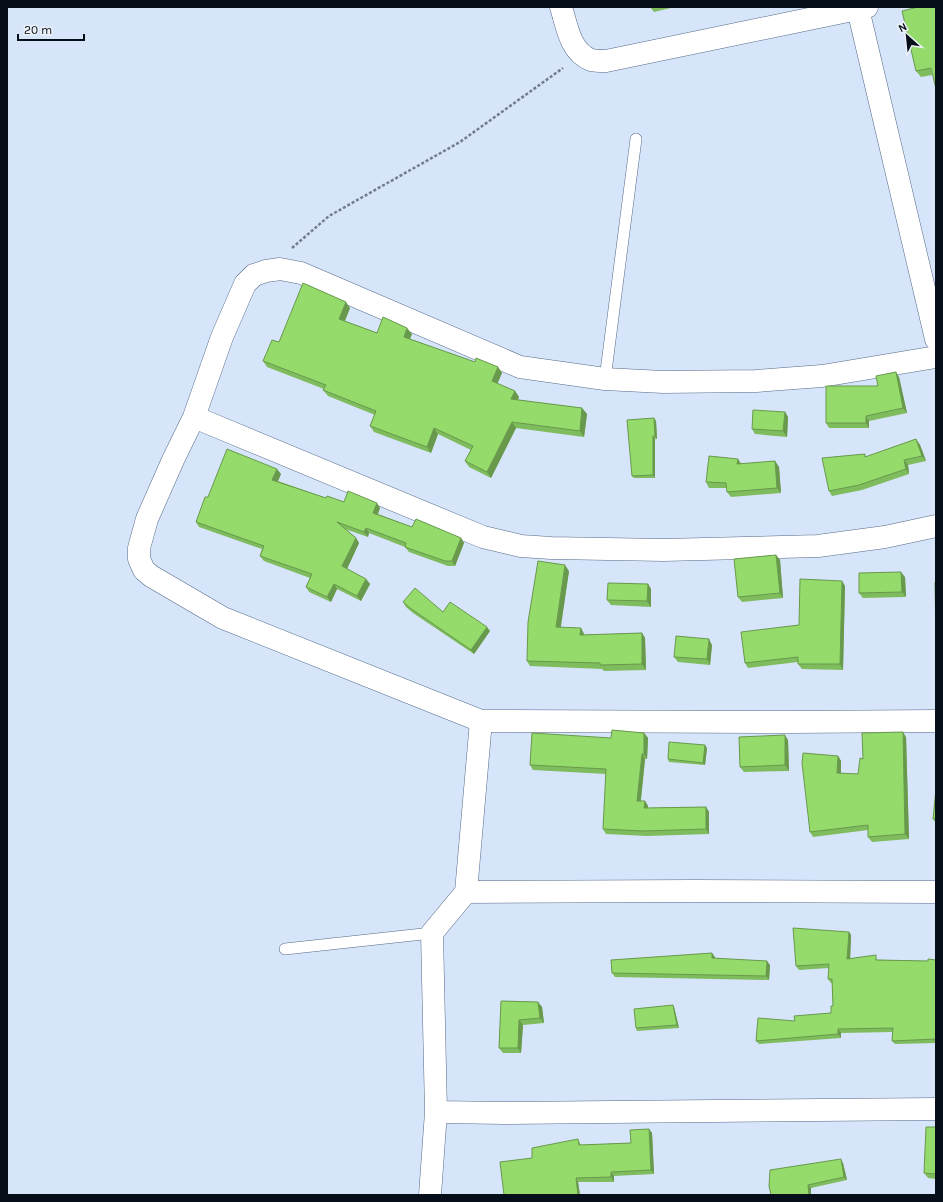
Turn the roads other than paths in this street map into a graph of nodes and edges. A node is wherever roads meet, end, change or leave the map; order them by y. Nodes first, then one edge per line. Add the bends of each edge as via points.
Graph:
1 (561, 7) edge
2 (862, 8) edge
3 (636, 139) dead end
4 (936, 339) edge
5 (936, 357) edge
6 (606, 378) junction
7 (194, 417) junction
8 (936, 526) edge
9 (481, 721) junction
10 (936, 721) edge
11 (466, 892) junction
12 (936, 892) edge
13 (432, 933) junction
14 (285, 949) dead end
15 (936, 1109) edge
16 (436, 1112) junction
17 (430, 1195) edge

1 - 2 street via 572,43 592,60 606,61
2 - 4 street
3 - 6 lane
5 - 6 street via 822,376 756,381 663,382
6 - 7 street via 520,367 301,273 280,269 254,275 245,284 222,337
7 - 8 street via 483,537 521,546 664,550 818,546 885,537
7 - 9 street via 146,519 139,548 139,559 144,570 223,618
9 - 10 street
9 - 11 street
11 - 12 street
11 - 13 street
13 - 14 lane
13 - 16 street
15 - 16 street
16 - 17 street

